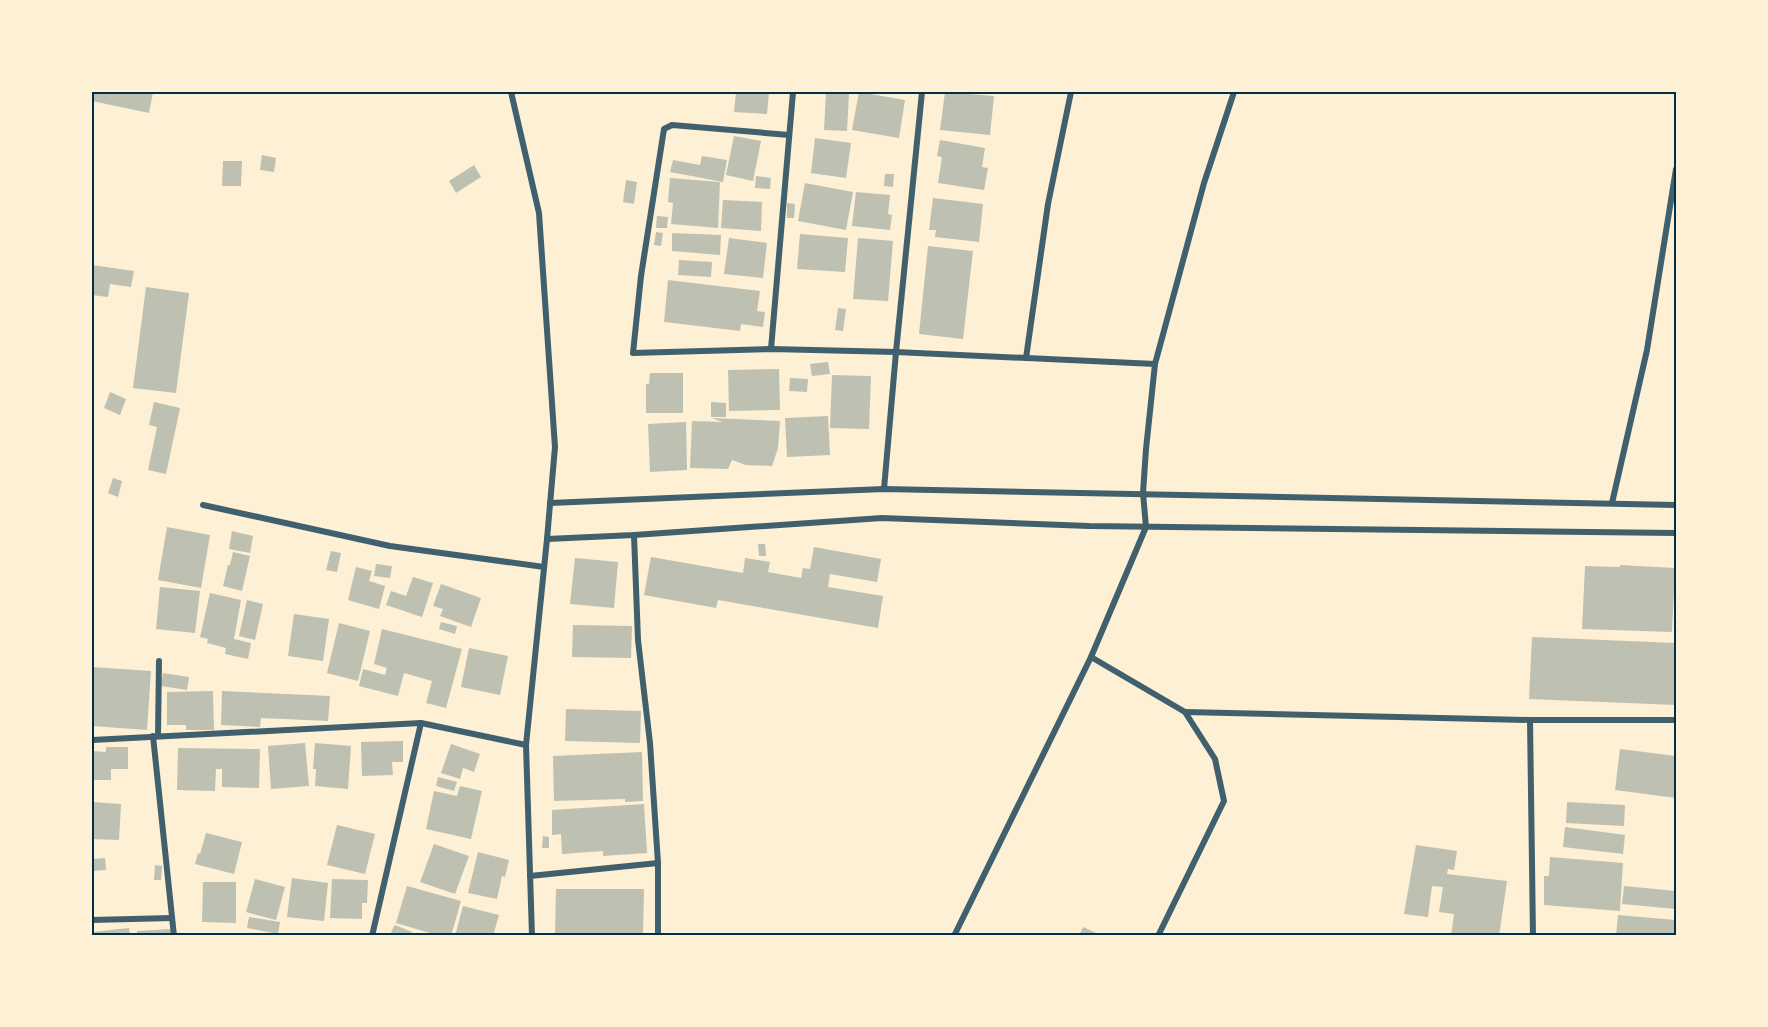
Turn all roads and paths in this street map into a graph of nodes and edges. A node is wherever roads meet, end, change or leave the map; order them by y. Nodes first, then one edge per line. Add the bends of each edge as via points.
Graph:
1 (511, 92) edge
2 (793, 92) edge
3 (922, 92) edge
4 (1071, 92) edge
5 (1234, 92) edge
6 (789, 135) junction
7 (1677, 170) edge
8 (771, 350) junction
9 (896, 352) junction
10 (1026, 358) junction
11 (1155, 364) junction
12 (884, 489) junction
13 (1143, 493) junction
14 (550, 503) junction
15 (1611, 503) junction
16 (203, 505) dead end
17 (1677, 505) edge
18 (1146, 527) junction
19 (1677, 533) edge
20 (634, 535) junction
21 (547, 539) junction
22 (544, 567) junction
23 (1091, 657) junction
24 (159, 661) dead end
25 (1185, 712) junction
26 (1530, 720) junction
27 (1677, 720) edge
28 (422, 723) junction
29 (155, 736) junction
30 (92, 740) edge
31 (526, 745) junction
32 (658, 863) junction
33 (530, 876) junction
34 (172, 918) junction
35 (92, 920) edge
36 (174, 936) edge
37 (372, 936) edge
38 (532, 936) edge
39 (658, 936) edge
40 (954, 936) edge
41 (1158, 936) edge
42 (1533, 936) edge

1 - 14 street via 539,213 555,447
2 - 6 street
3 - 9 street
4 - 10 street via 1048,204
5 - 11 street via 1204,183
6 - 8 street
6 - 8 street via 672,125 664,129 633,353
7 - 15 street via 1647,350
8 - 9 street
9 - 10 street
9 - 12 street
10 - 11 street
11 - 13 street
12 - 13 street
12 - 14 street
13 - 15 street
13 - 18 street
14 - 21 street
15 - 17 street
16 - 22 street via 390,546
18 - 19 street
18 - 20 street via 882,518
18 - 23 street
20 - 21 street
20 - 32 street via 638,640
21 - 22 street
22 - 31 street
23 - 25 street
23 - 40 street
24 - 29 street
25 - 26 street
25 - 41 street via 1215,759 1224,801
26 - 27 street
26 - 42 street
28 - 29 street
28 - 31 street
28 - 37 street
29 - 30 street
29 - 34 street
31 - 33 street
32 - 33 street
32 - 39 street
33 - 38 street
34 - 35 street
34 - 36 street

